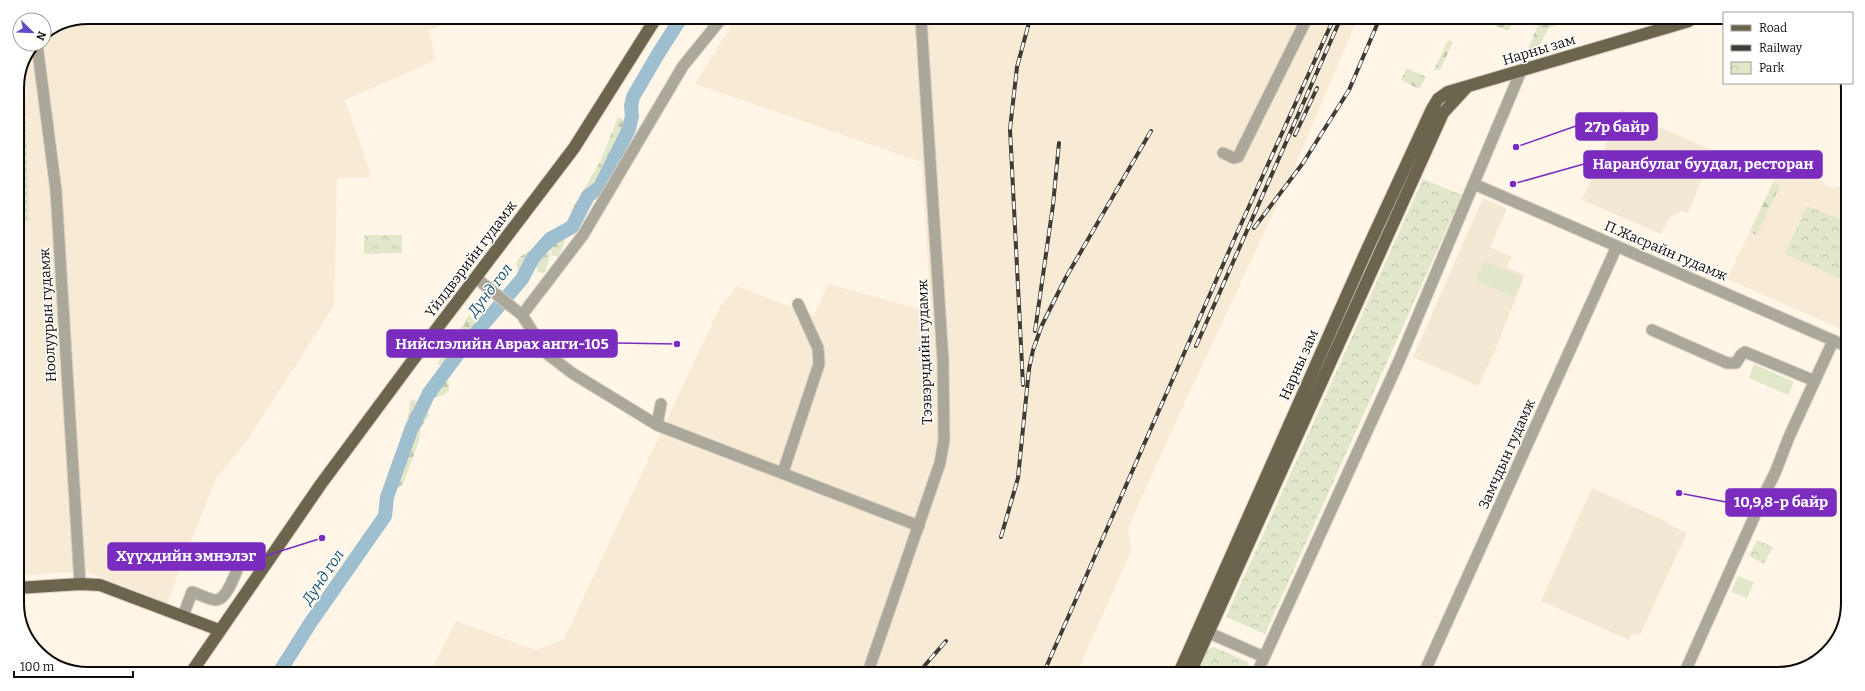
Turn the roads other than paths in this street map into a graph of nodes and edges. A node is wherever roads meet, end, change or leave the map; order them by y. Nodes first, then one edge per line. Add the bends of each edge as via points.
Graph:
1 (652, 24) edge
2 (717, 24) edge
3 (921, 24) edge
4 (1304, 24) edge
5 (1679, 24) edge
6 (38, 52) edge
7 (1521, 71) junction
8 (1223, 153) dead end
9 (1474, 184) junction
10 (1617, 246) junction
11 (480, 281) junction
12 (798, 304) dead end
13 (519, 312) junction
14 (1652, 330) dead end
15 (1833, 341) junction
16 (1841, 344) edge
17 (1815, 381) junction
18 (661, 404) dead end
19 (657, 425) junction
20 (783, 472) junction
21 (918, 526) junction
22 (205, 549) dead end
23 (80, 584) junction
24 (24, 588) edge
25 (183, 616) junction
26 (219, 630) junction
27 (1204, 630) junction
28 (1264, 656) junction
29 (195, 667) edge
30 (870, 667) edge
31 (1182, 667) edge
32 (1192, 667) edge
33 (1259, 667) edge
34 (1427, 667) edge
35 (1687, 667) edge

1 - 11 main road, Yйлдвэрийн гудамж via 574,148
2 - 13 street via 683,66 583,235
3 - 21 street, Тээвэрчдийн гудамж via 943,361 944,440 940,463
4 - 8 street via 1238,157
5 - 7 main road, Нарны зам
6 - 23 street, Ноолуурын гудамж via 56,191
7 - 9 street
7 - 27 main road, Нарны зам via 1448,92 1438,99 1432,109 1368,247
9 - 10 street, П.Жасрайн гудамж
9 - 28 street via 1399,360
10 - 15 street, П.Жасрайн гудамж
10 - 34 street, Замчдын гудамж
11 - 13 street
11 - 26 main road, Yйлдвэрийн гудамж via 321,484
12 - 20 street via 818,348 819,364
13 - 19 street via 546,353 572,373
14 - 17 street via 1727,364 1736,363 1745,352
15 - 16 street, П.Жасрайн гудамж
15 - 17 street
17 - 35 street
18 - 19 street
19 - 20 street
20 - 21 street
21 - 30 street, Тээвэрчдийн гудамж
22 - 25 street via 240,562 221,599 214,600 192,592
23 - 24 main road
23 - 25 main road via 100,585
25 - 26 main road
26 - 29 main road, Yйлдвэрийн гудамж
27 - 28 street
27 - 31 main road, Нарны зам
27 - 32 main road, Нарны зам
28 - 33 street

